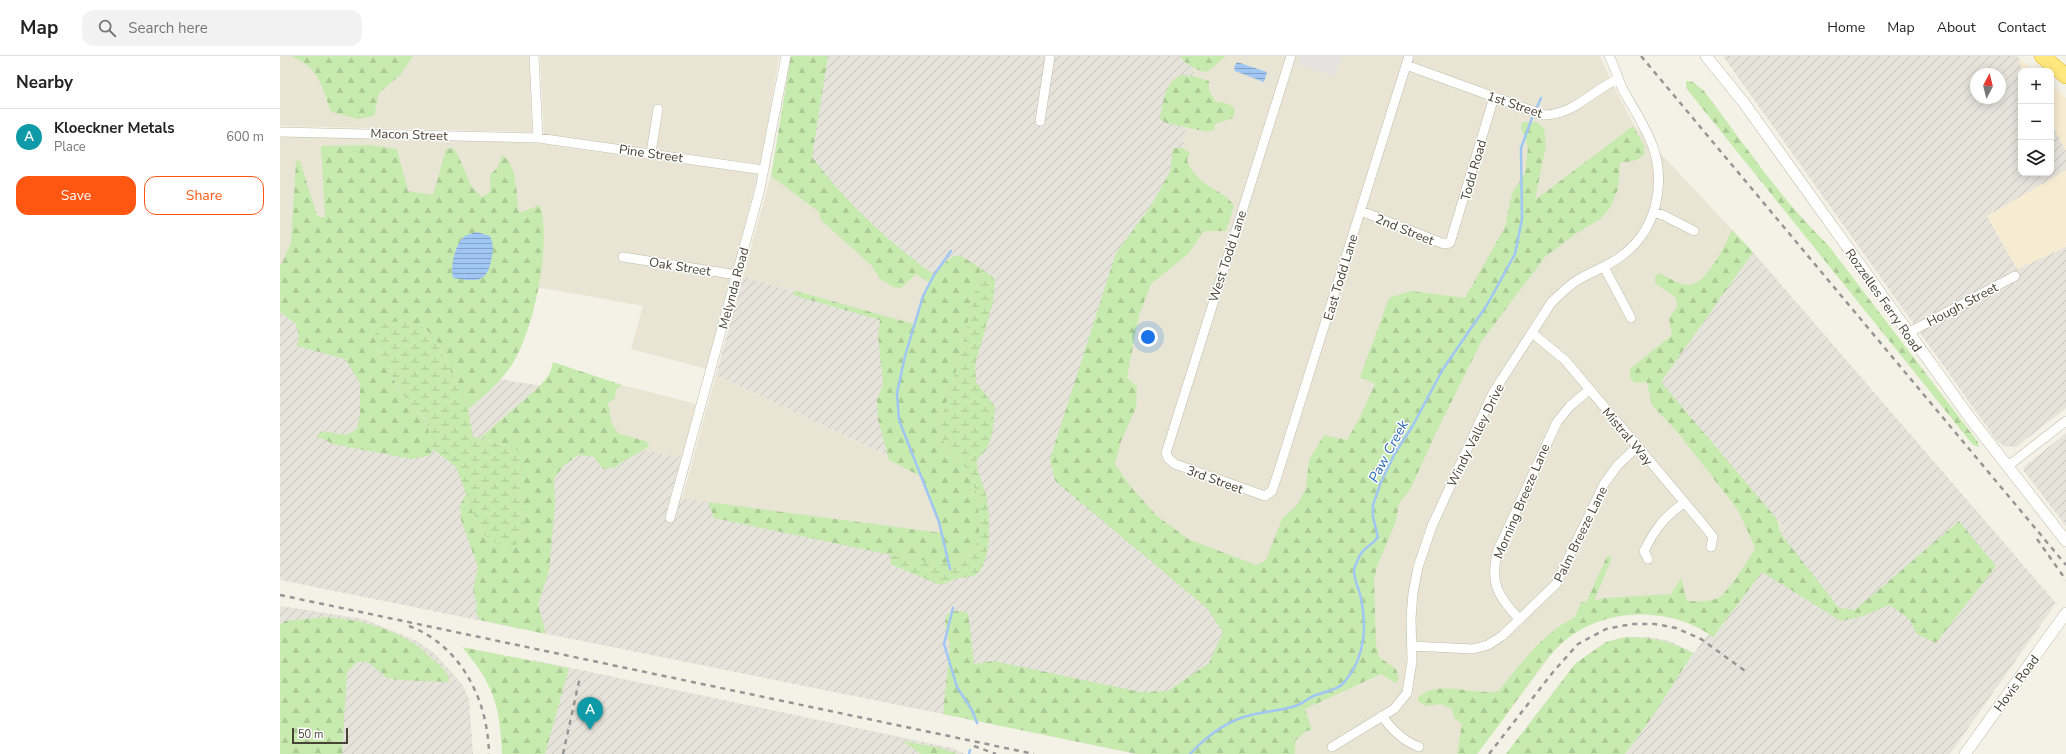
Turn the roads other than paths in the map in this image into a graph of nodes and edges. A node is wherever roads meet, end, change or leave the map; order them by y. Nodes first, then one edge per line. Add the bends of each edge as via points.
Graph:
1 (534, 56) edge
2 (786, 56) edge
3 (1050, 56) edge
4 (1291, 56) edge
5 (1409, 56) edge
6 (1609, 56) edge
7 (1706, 56) edge
8 (2042, 56) edge
9 (1406, 65) junction
10 (2066, 76) edge
11 (1618, 79) junction
12 (1494, 97) junction
13 (658, 109) dead end
14 (1040, 121) dead end
15 (280, 132) edge
16 (538, 138) junction
17 (651, 153) junction
18 (764, 170) junction
19 (1361, 211) junction
20 (1654, 212) junction
21 (1694, 231) dead end
22 (1450, 243) joint
23 (623, 257) dead end
24 (1604, 267) junction
25 (737, 275) junction
26 (2015, 276) dead end
27 (1631, 318) dead end
28 (1532, 333) junction
29 (1908, 333) junction
30 (1589, 390) junction
31 (2066, 421) edge
32 (1636, 447) junction
33 (1166, 456) joint
34 (2008, 466) junction
35 (1267, 496) joint
36 (1684, 503) junction
37 (670, 518) dead end
38 (2066, 541) edge
39 (1711, 547) dead end
40 (1648, 560) dead end
41 (2066, 613) edge
42 (1519, 619) junction
43 (1411, 646) junction
44 (1382, 716) junction
45 (1332, 747) dead end
46 (1419, 747) dead end
47 (1965, 754) edge

1 - 16 street
2 - 18 street, Melynda Road
3 - 14 street
4 - 33 street, West Todd Lane via 1166,448
5 - 9 street, East Todd Lane
6 - 11 street, Windy Valley Drive
7 - 29 street, Rozzelles Ferry Road via 1744,103
8 - 10 highway
9 - 12 street, 1st Street
9 - 19 street, East Todd Lane
11 - 12 street, 1st Street via 1602,86 1576,106 1555,115 1536,113
11 - 20 street, Windy Valley Drive via 1652,145 1656,158 1658,184
12 - 22 street, Todd Road
13 - 17 street
15 - 16 street, Macon Street
16 - 17 street, Pine Street
17 - 18 street, Pine Street
18 - 25 street, Melynda Road
19 - 22 street, 2nd Street via 1444,244
19 - 35 street, East Todd Lane via 1279,470 1272,491
20 - 21 street
20 - 24 street, Windy Valley Drive via 1635,245
23 - 25 street, Oak Street
24 - 27 street
24 - 28 street, Windy Valley Drive via 1576,281 1562,292 1544,313
25 - 37 street, Melynda Road
26 - 29 street, Hough Street
28 - 30 street, Mistral Way via 1565,360
28 - 43 street, Windy Valley Drive via 1481,416 1432,526 1418,567 1413,593
29 - 34 street, Rozzelles Ferry Road
30 - 32 street, Mistral Way
30 - 42 street, Morning Breeze Lane via 1570,406 1557,422 1494,563 1496,588 1500,597
31 - 34 street
32 - 36 street, Mistral Way
32 - 42 street, Palm Breeze Lane via 1604,484 1556,584
33 - 35 street, 3rd Street via 1175,464
34 - 38 street, Rozzelles Ferry Road
36 - 39 street, Mistral Way via 1713,537
36 - 40 street via 1667,515 1654,530 1644,551
41 - 47 street, Hovis Road
42 - 43 street, Palm Breeze Lane via 1502,636 1488,645 1473,649
43 - 44 street, Windy Valley Drive via 1411,674 1407,692 1394,709
44 - 45 street, Windy Valley Drive
44 - 46 street via 1402,739

